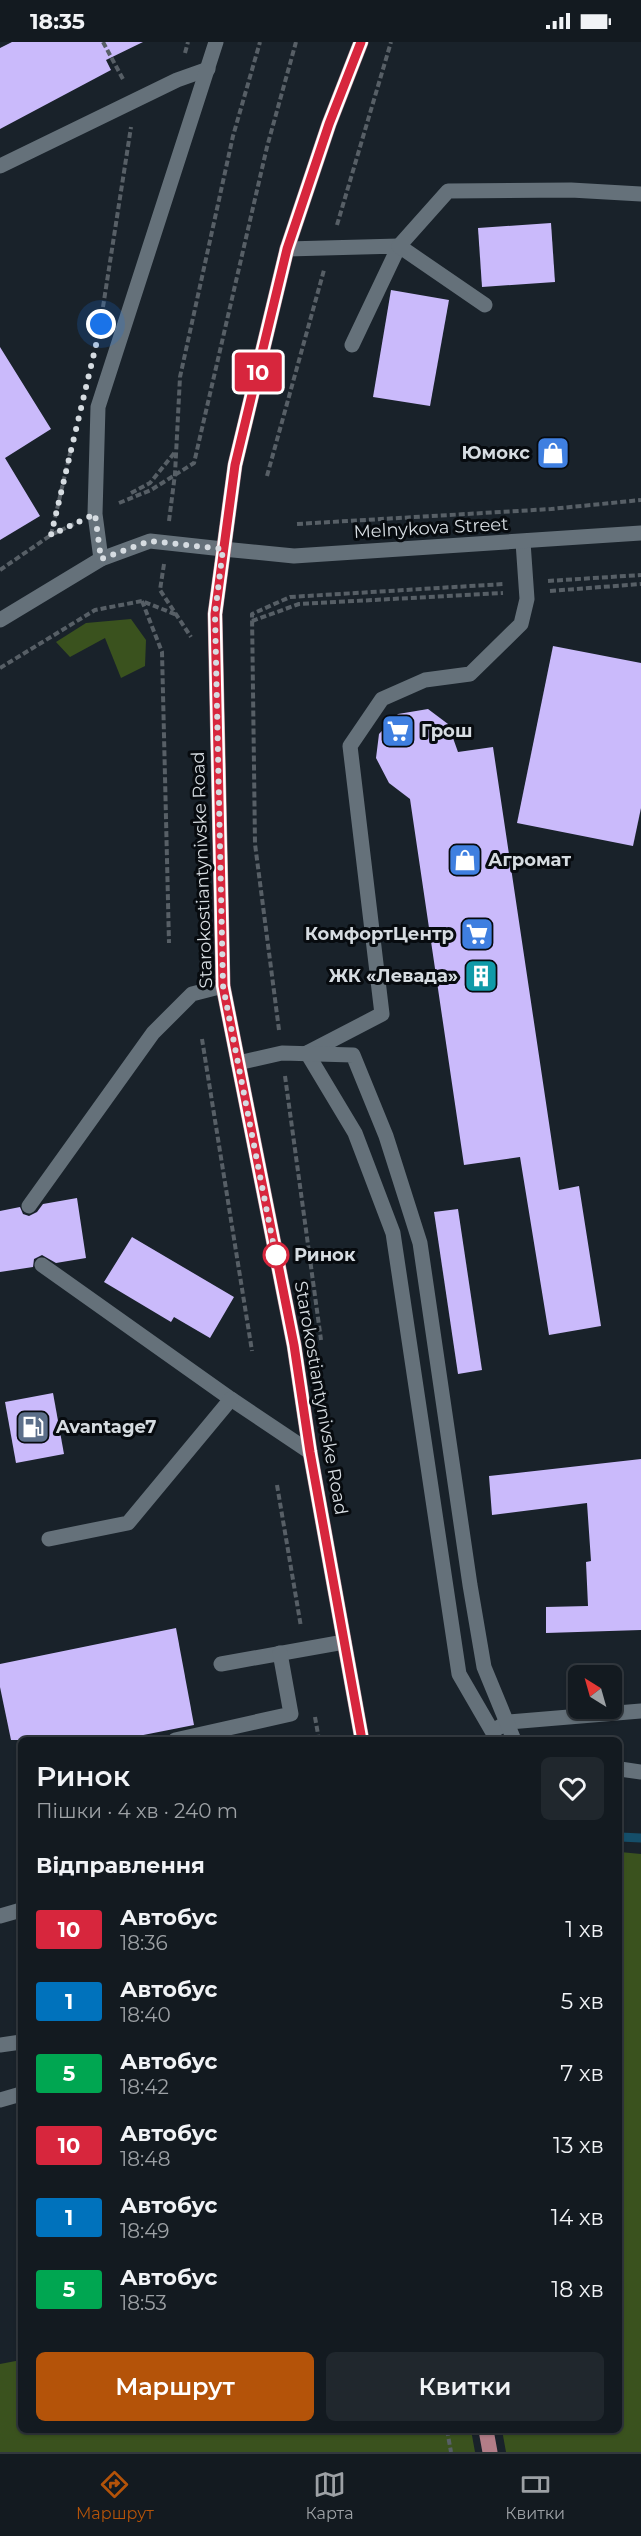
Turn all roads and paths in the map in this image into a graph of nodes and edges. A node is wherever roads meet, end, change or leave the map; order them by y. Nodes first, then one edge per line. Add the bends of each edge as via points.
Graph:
1 (103, 42) edge
2 (216, 42) edge
3 (260, 42) edge
4 (296, 42) edge
5 (361, 42) edge
6 (208, 69) junction
7 (135, 101) junction
8 (0, 166) edge
9 (641, 194) edge
10 (399, 246) junction
11 (287, 249) junction
12 (485, 305) dead end
13 (102, 313) dead end
14 (352, 345) dead end
15 (72, 447) dead end
16 (176, 450) junction
17 (175, 474) junction
18 (131, 493) dead end
19 (641, 500) edge
20 (95, 514) junction
21 (297, 524) dead end
22 (641, 533) edge
23 (51, 535) junction
24 (523, 542) junction
25 (223, 549) junction
26 (101, 559) junction
27 (0, 570) edge
28 (641, 575) edge
29 (641, 584) edge
30 (518, 588) junction
31 (540, 591) dead end
32 (142, 601) junction
33 (177, 615) dead end
34 (0, 620) edge
35 (252, 621) junction
36 (0, 668) edge
37 (169, 943) dead end
38 (223, 986) junction
39 (202, 1040) dead end
40 (282, 1053) junction
41 (308, 1053) junction
42 (238, 1063) junction
43 (29, 1206) dead end
44 (42, 1265) dead end
45 (321, 1340) dead end
46 (252, 1351) dead end
47 (231, 1399) junction
48 (310, 1452) junction
49 (277, 1485) dead end
50 (49, 1539) dead end
51 (344, 1642) junction
52 (305, 1649) junction
53 (280, 1653) junction
54 (221, 1664) dead end
55 (313, 1706) dead end
56 (641, 1711) edge
57 (509, 1722) junction
58 (189, 1737) edge
59 (318, 1737) edge
60 (361, 1737) edge
61 (513, 1737) edge
62 (622, 1769) edge
63 (641, 1772) edge
64 (18, 1911) edge
65 (0, 1916) edge
66 (18, 2042) edge
67 (0, 2045) edge
68 (18, 2095) edge
69 (0, 2100) edge
70 (448, 2433) edge
71 (487, 2433) edge
72 (451, 2452) edge
73 (490, 2452) edge

1 - 7 path
2 - 6 street
3 - 16 path via 232,136 180,377
4 - 17 path via 267,147 194,463
5 - 11 main road, Starokostiantynivske Road
6 - 7 street
6 - 20 street via 98,406
7 - 8 street
7 - 13 path
9 - 10 street via 448,191
10 - 11 street
10 - 12 street
10 - 14 street
11 - 25 main road, Starokostiantynivske Road via 235,465
15 - 23 path
16 - 17 path
16 - 18 path via 150,483
17 - 20 path via 151,490
19 - 21 path
20 - 23 path
20 - 26 street
22 - 24 street, Melnykova Street
23 - 27 path
24 - 25 street, Melnykova Street via 294,556
24 - 30 street
25 - 26 street, Melnykova Street via 150,541
25 - 38 main road, Starokostiantynivske Road via 215,614
26 - 34 street, Melnykova Street
28 - 30 path
29 - 31 path
30 - 35 path via 299,604
30 - 35 path via 290,597 252,614
30 - 41 street via 527,599 521,624 470,674 425,680 382,699 350,746 382,1014
32 - 33 path
32 - 36 path via 95,610
32 - 37 path via 162,652
35 - 40 path via 255,844
38 - 42 main road, Starokostiantynivske Road
38 - 43 street via 192,994 153,1033
39 - 46 path
40 - 41 street
40 - 42 street
40 - 45 path
41 - 57 street via 355,1132 393,1233 459,1674 492,1731
41 - 57 street via 353,1055 386,1136 420,1242 484,1667
42 - 48 main road, Starokostiantynivske Road via 294,1345
44 - 47 street
47 - 48 street
47 - 50 street via 128,1523
48 - 51 main road, Starokostiantynivske Road
49 - 52 path
51 - 52 street
51 - 60 main road, Starokostiantynivske Road
52 - 53 street
53 - 54 street
53 - 58 street via 291,1714
55 - 59 path
56 - 57 street
57 - 61 street
62 - 63 street
64 - 65 street
66 - 67 street
68 - 69 street
70 - 72 path
71 - 73 main road

